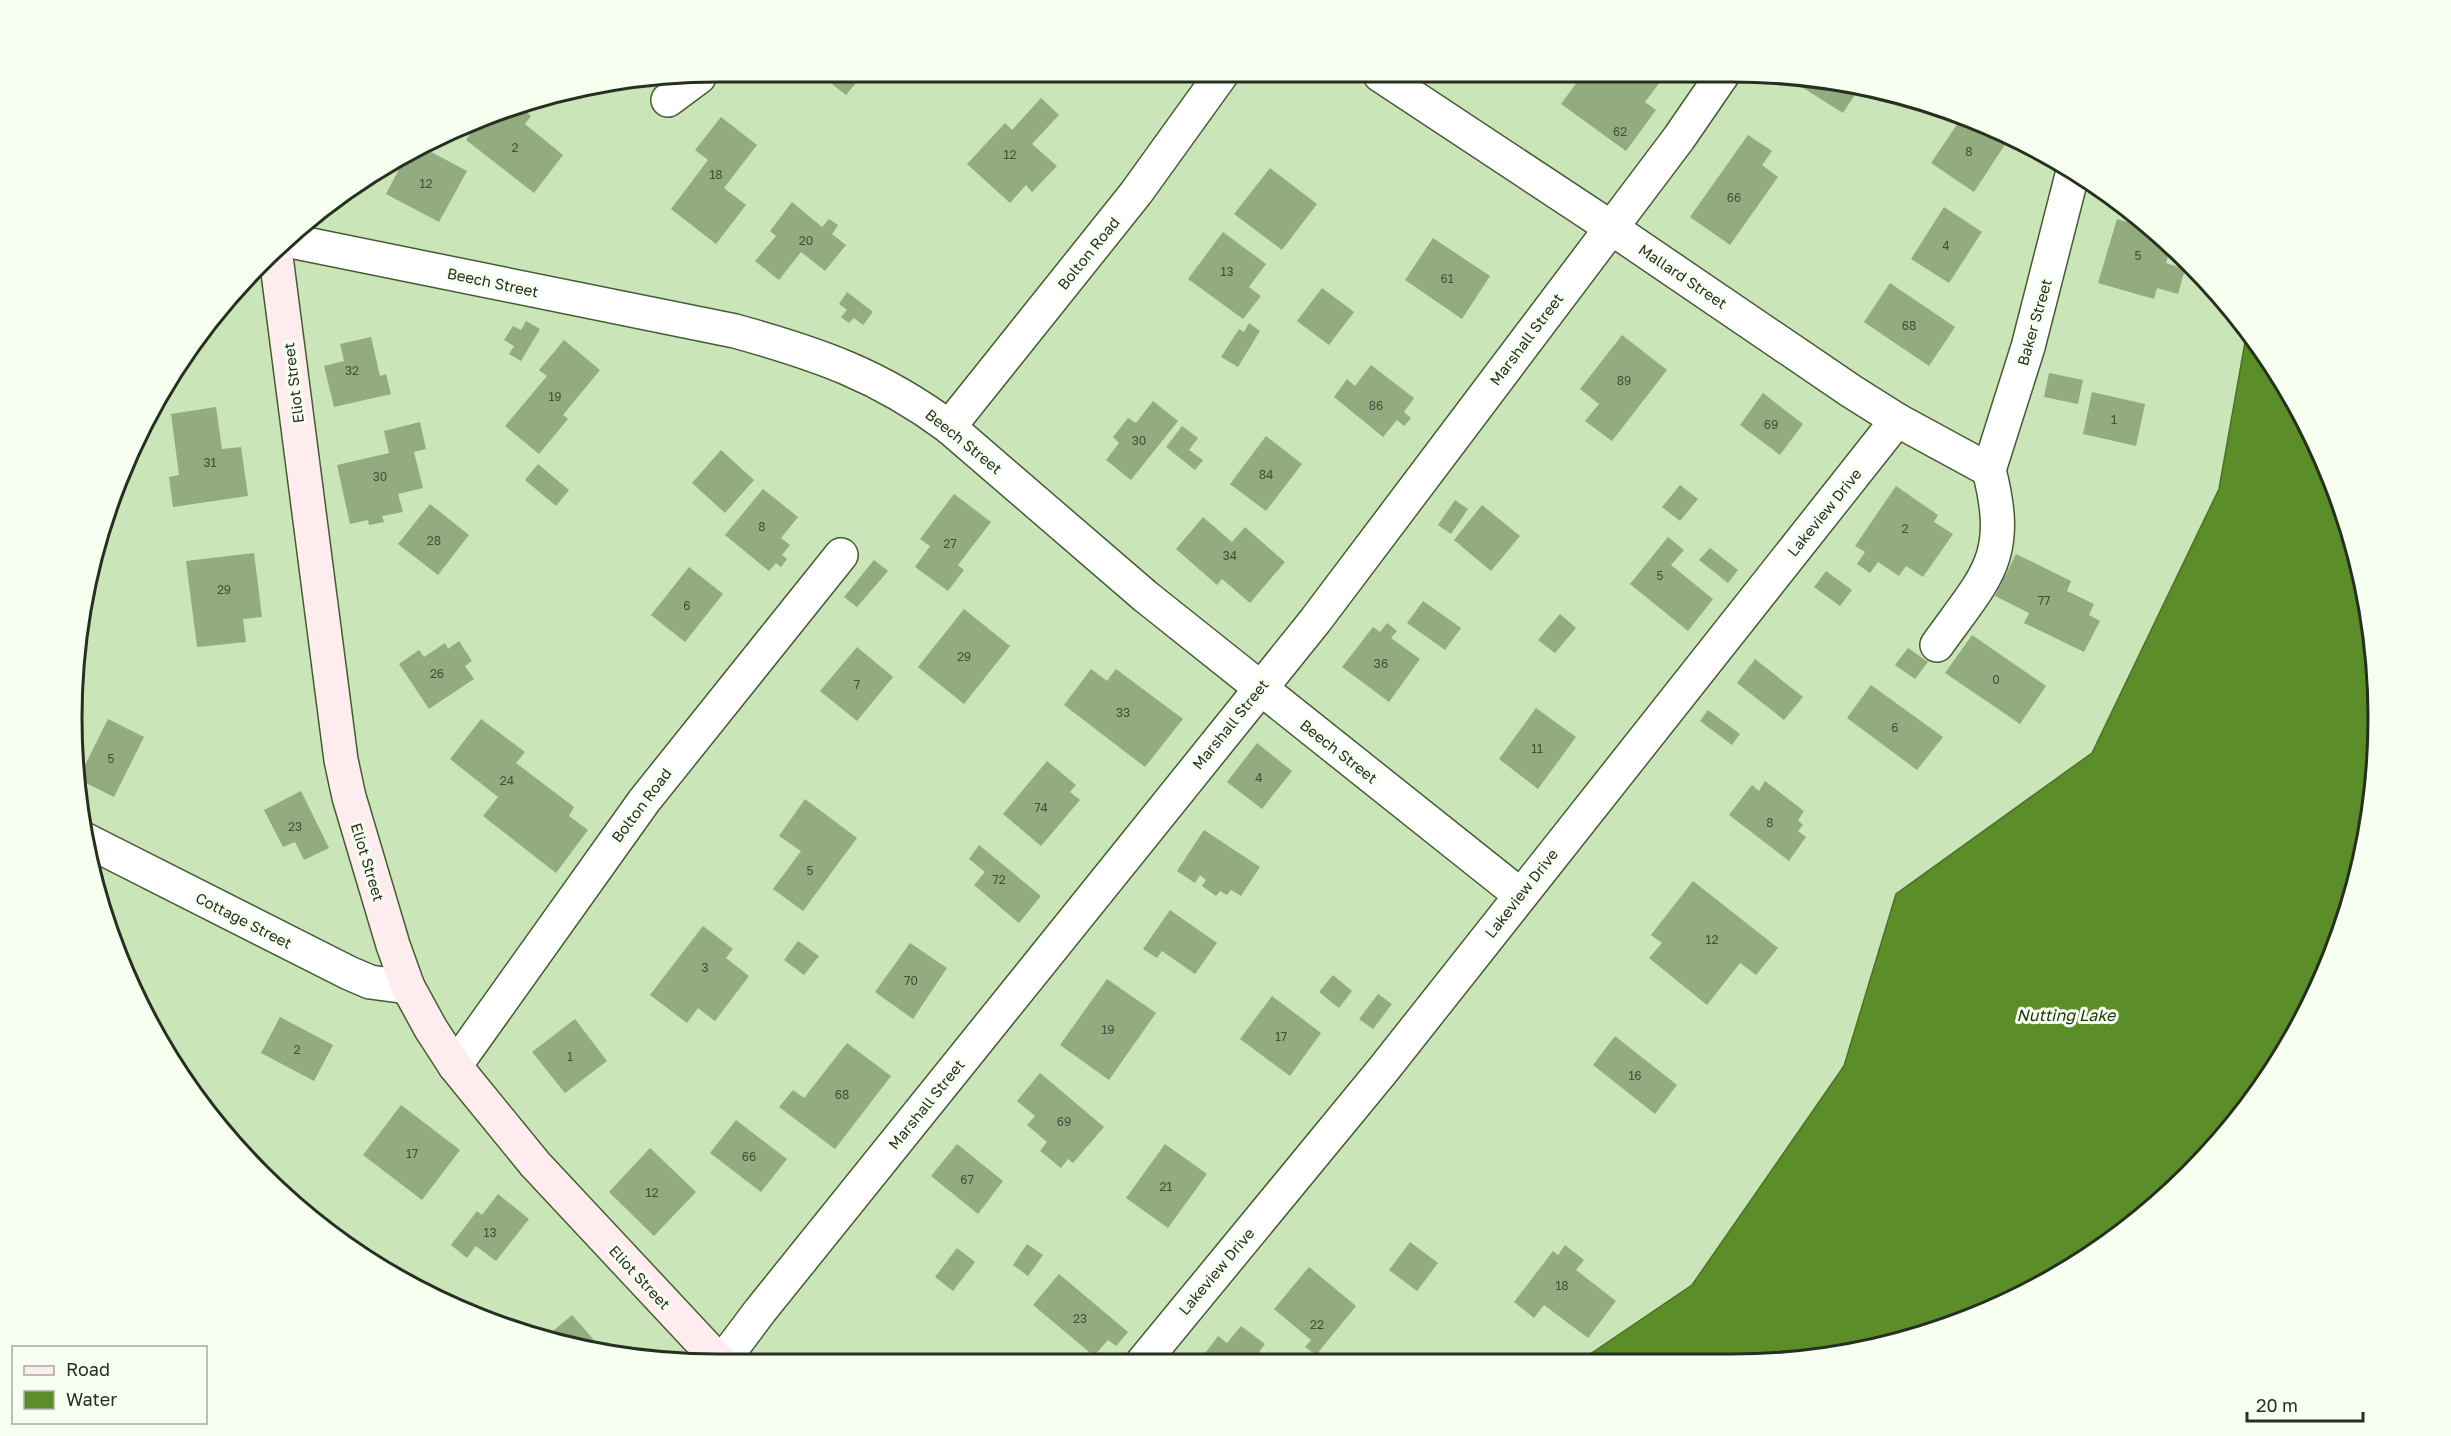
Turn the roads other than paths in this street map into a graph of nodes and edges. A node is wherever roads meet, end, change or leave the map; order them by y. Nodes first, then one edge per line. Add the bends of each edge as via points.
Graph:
1 (1216, 82) edge
2 (1391, 82) edge
3 (1718, 82) edge
4 (690, 83) edge
5 (668, 100) dead end
6 (2071, 180) edge
7 (1610, 226) junction
8 (297, 242) edge
9 (277, 262) edge
10 (1897, 420) junction
11 (950, 427) junction
12 (1989, 470) junction
13 (841, 555) dead end
14 (1937, 645) dead end
15 (1259, 688) junction
16 (96, 846) edge
17 (1519, 894) junction
18 (408, 987) junction
19 (455, 1066) junction
20 (712, 1354) edge
21 (728, 1354) edge
22 (1149, 1354) edge

1 - 11 street, Bolton Road via 1136,193
2 - 7 street, Mallard Street
3 - 7 street, Marshall Street
4 - 5 street
6 - 12 street, Baker Street via 2036,316
7 - 10 street, Mallard Street
7 - 15 street, Marshall Street via 1315,621
8 - 11 street, Beech Street via 676,318 785,345 879,381
9 - 18 street, Eliot Street via 339,750 352,808
10 - 12 street, Mallard Street
10 - 17 street, Lakeview Drive
11 - 15 street, Beech Street via 1145,596
12 - 14 street via 1998,503 1998,544 1980,585
13 - 19 street, Bolton Road via 644,801
15 - 17 street, Beech Street
15 - 21 street, Marshall Street
16 - 18 street, Cottage Street via 349,973 370,982
17 - 22 street, Lakeview Drive via 1383,1070
18 - 19 street, Eliot Street
19 - 20 street, Eliot Street via 534,1164

